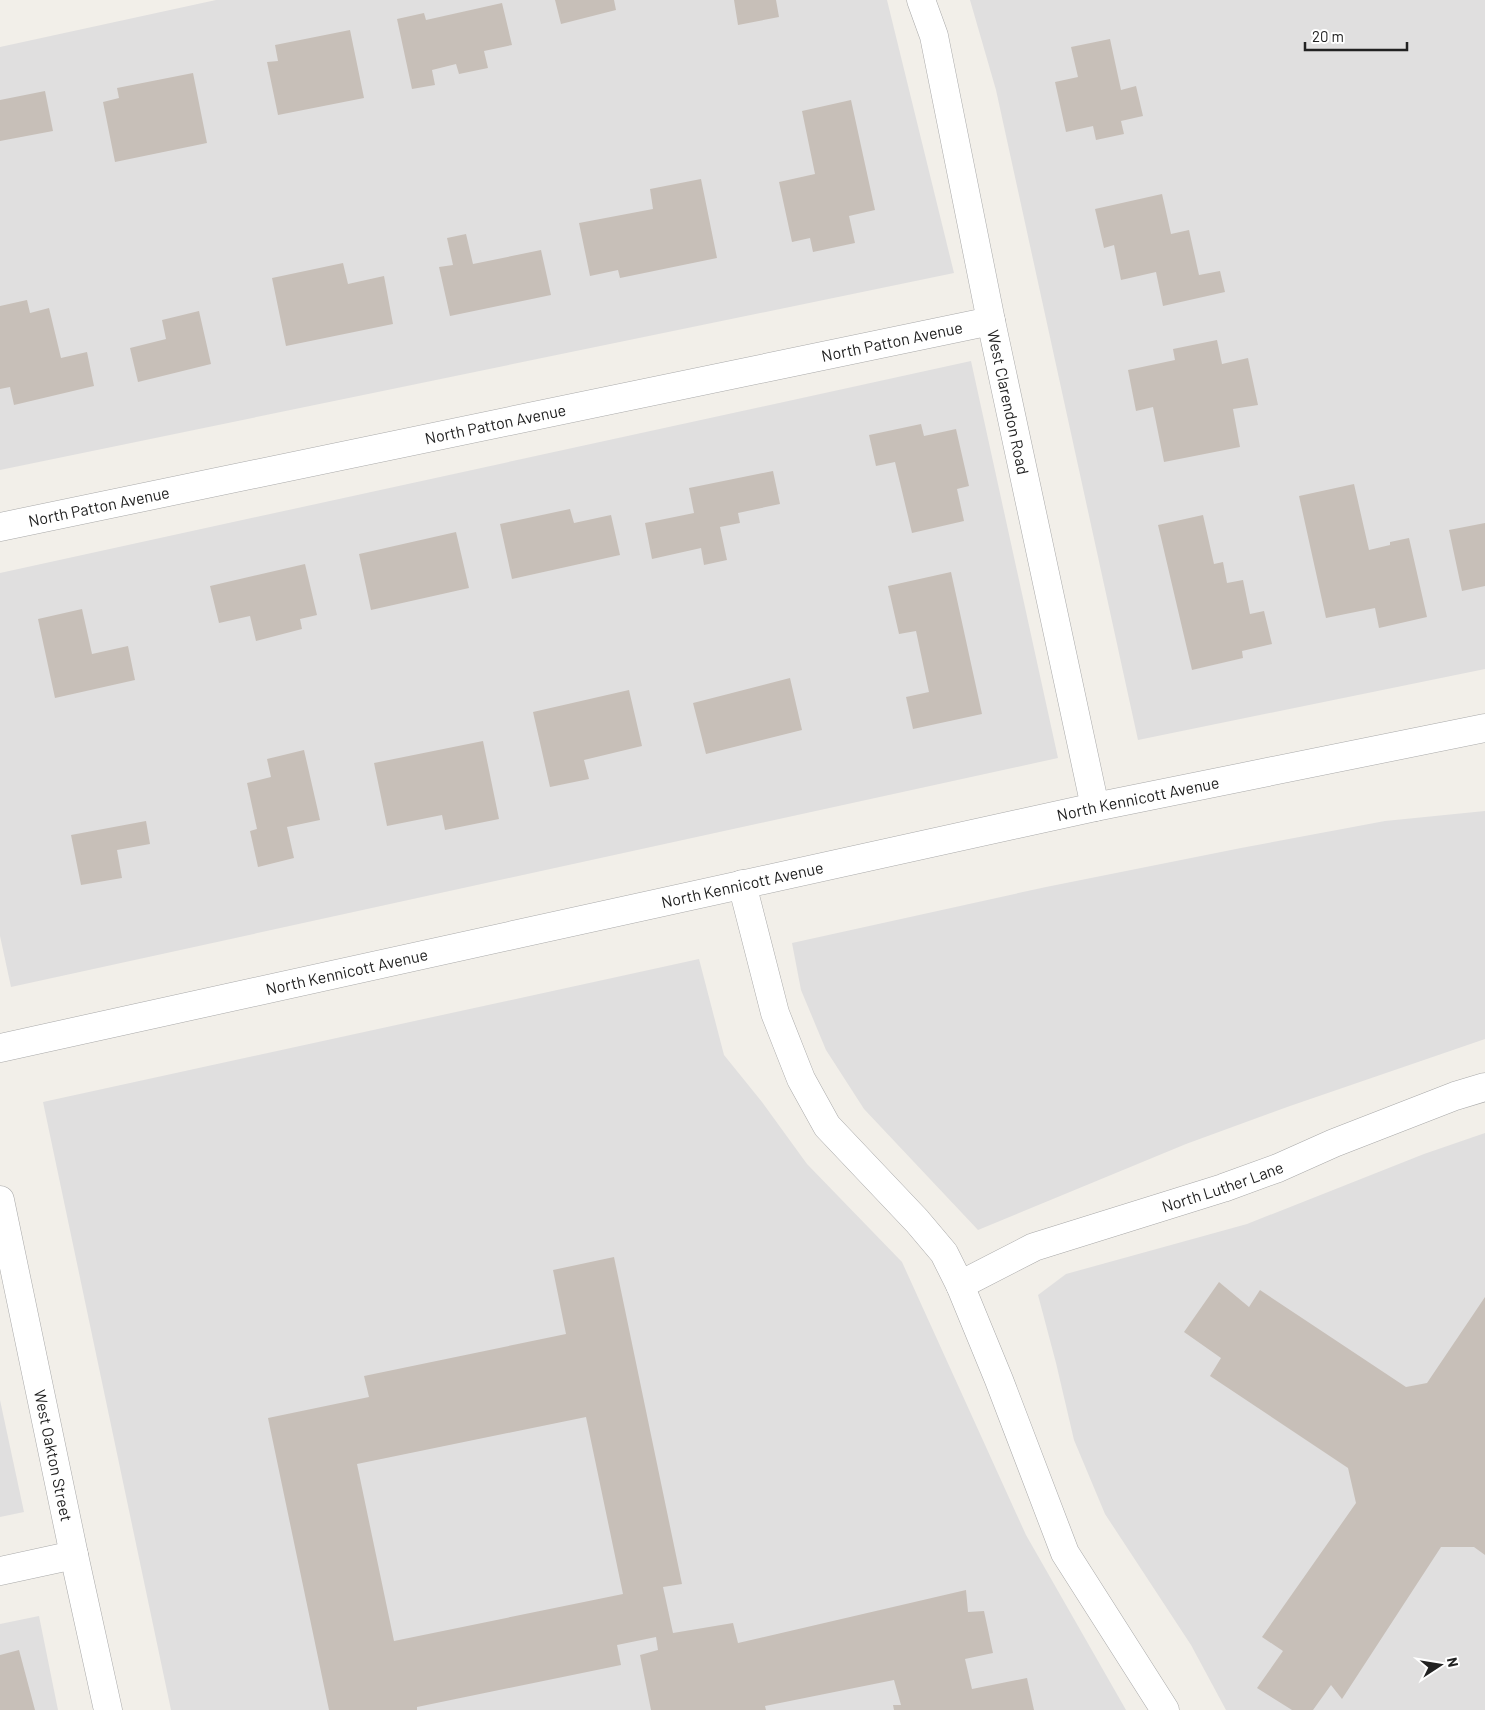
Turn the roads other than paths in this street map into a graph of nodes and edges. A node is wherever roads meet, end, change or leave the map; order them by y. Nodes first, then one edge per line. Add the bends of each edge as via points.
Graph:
1 (921, 0) edge
2 (991, 321) junction
3 (0, 527) edge
4 (1485, 728) edge
5 (1095, 807) junction
6 (742, 884) junction
7 (0, 1048) edge
8 (1485, 1087) edge
9 (0, 1200) edge
10 (960, 1285) junction
11 (74, 1555) junction
12 (0, 1571) edge
13 (108, 1710) edge
14 (1165, 1710) edge

1 - 2 street, West Clarendon Road via 934,36
2 - 3 street, North Patton Avenue
2 - 5 street, West Clarendon Road
4 - 5 street, North Kennicott Avenue
5 - 6 street, North Kennicott Avenue
6 - 7 street, North Kennicott Avenue
6 - 10 street via 775,1013 801,1079 827,1126 944,1253
8 - 10 street, North Luther Lane via 1223,1188 1034,1247
9 - 11 street, West Oakton Street
10 - 14 street via 1065,1553
11 - 12 street
11 - 13 street, West Oakton Street

